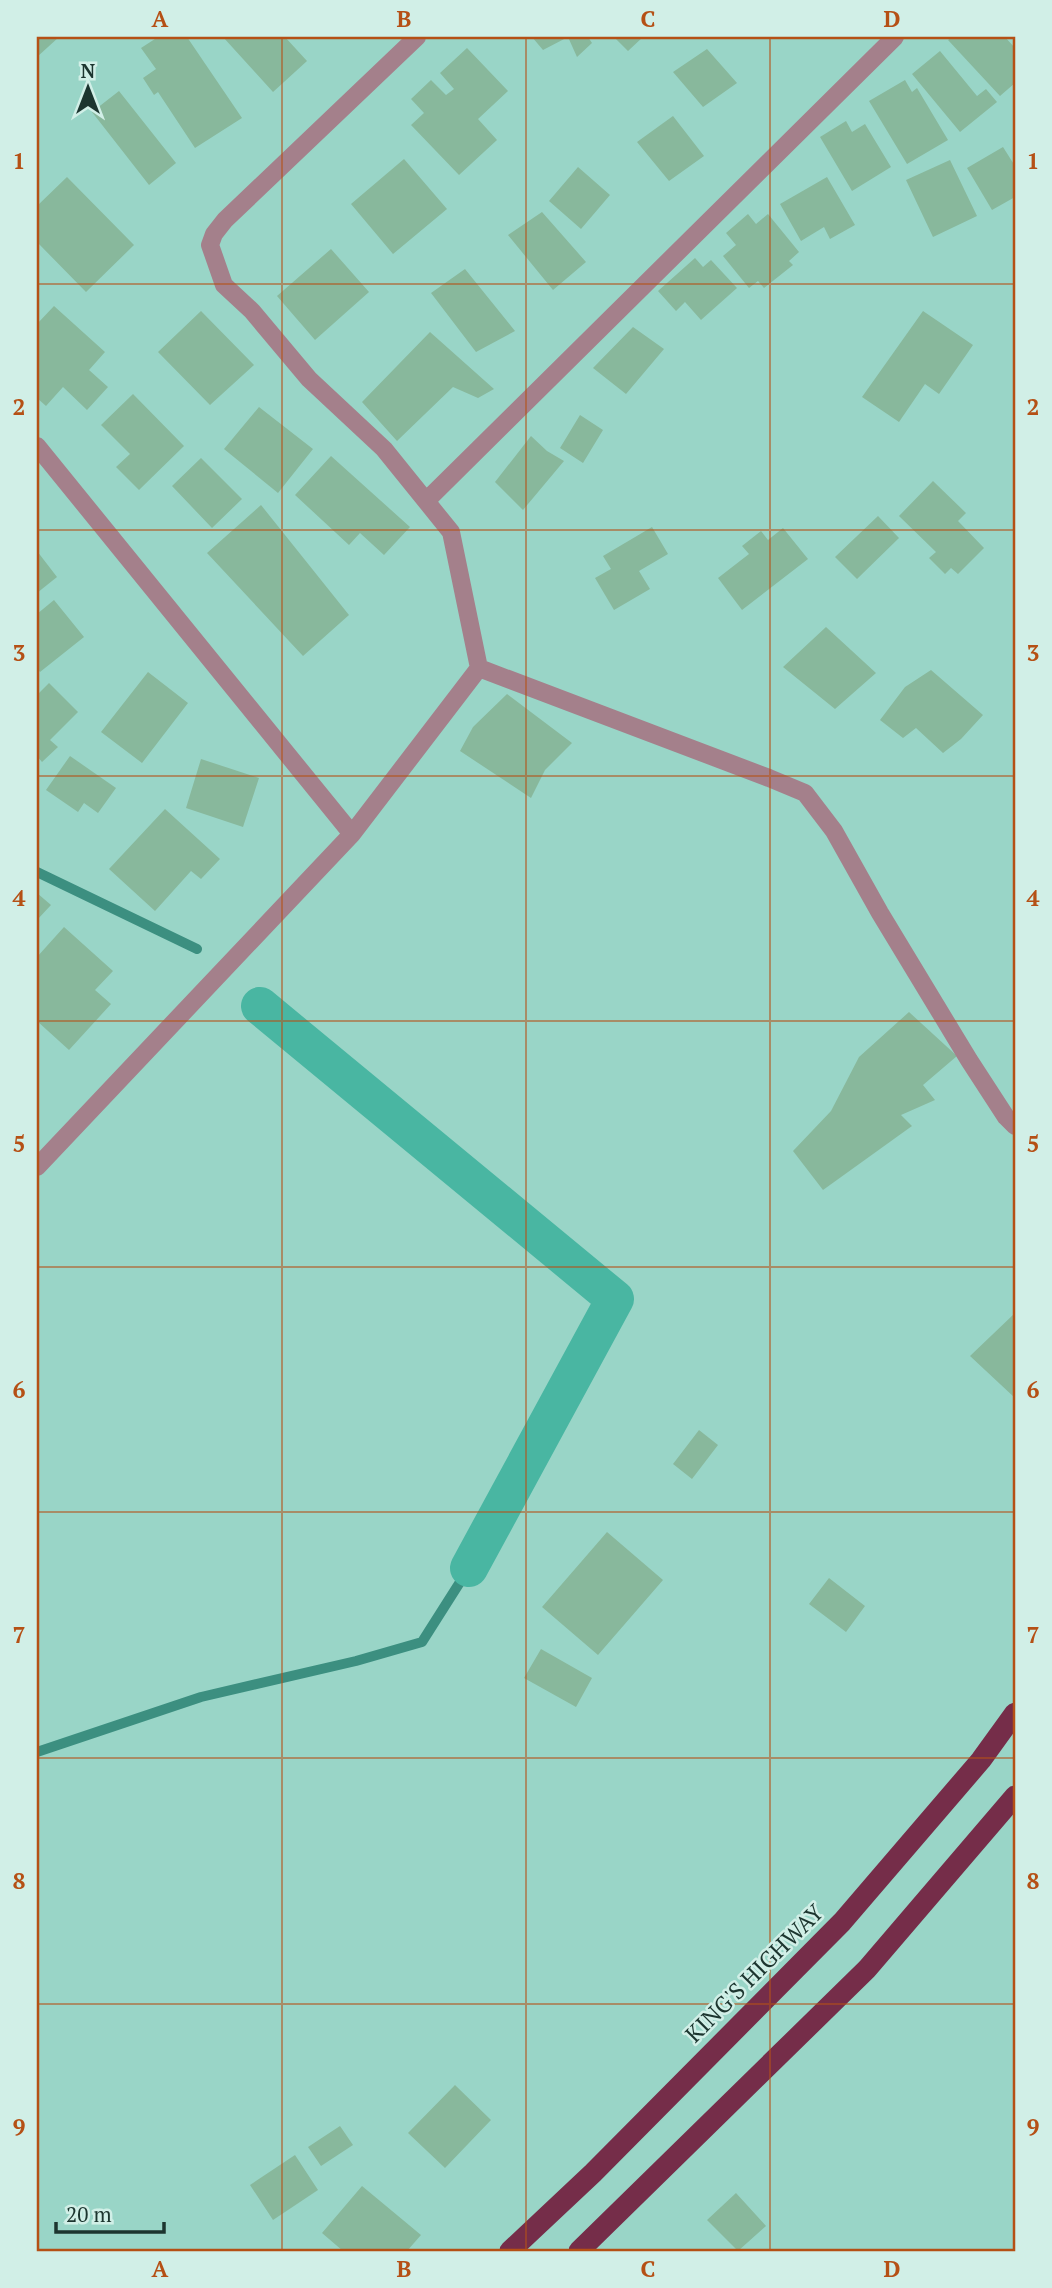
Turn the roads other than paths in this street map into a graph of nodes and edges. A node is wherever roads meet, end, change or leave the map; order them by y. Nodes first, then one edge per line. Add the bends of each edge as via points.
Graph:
1 (416, 37) edge
2 (895, 37) edge
3 (37, 446) edge
4 (426, 501) junction
5 (479, 668) junction
6 (352, 834) junction
7 (1015, 1126) edge
8 (37, 1167) edge
9 (1015, 1713) edge
10 (1015, 1796) edge
11 (510, 2251) edge
12 (579, 2251) edge

1 - 4 street via 225,219 210,246 224,285 309,379 384,449
2 - 4 street
3 - 6 street
4 - 5 street via 451,532
5 - 6 street
5 - 7 street via 805,793 834,831 969,1060
6 - 8 street
9 - 11 highway, KING'S HIGHWAY via 981,1760 842,1923
10 - 12 highway via 867,1969

